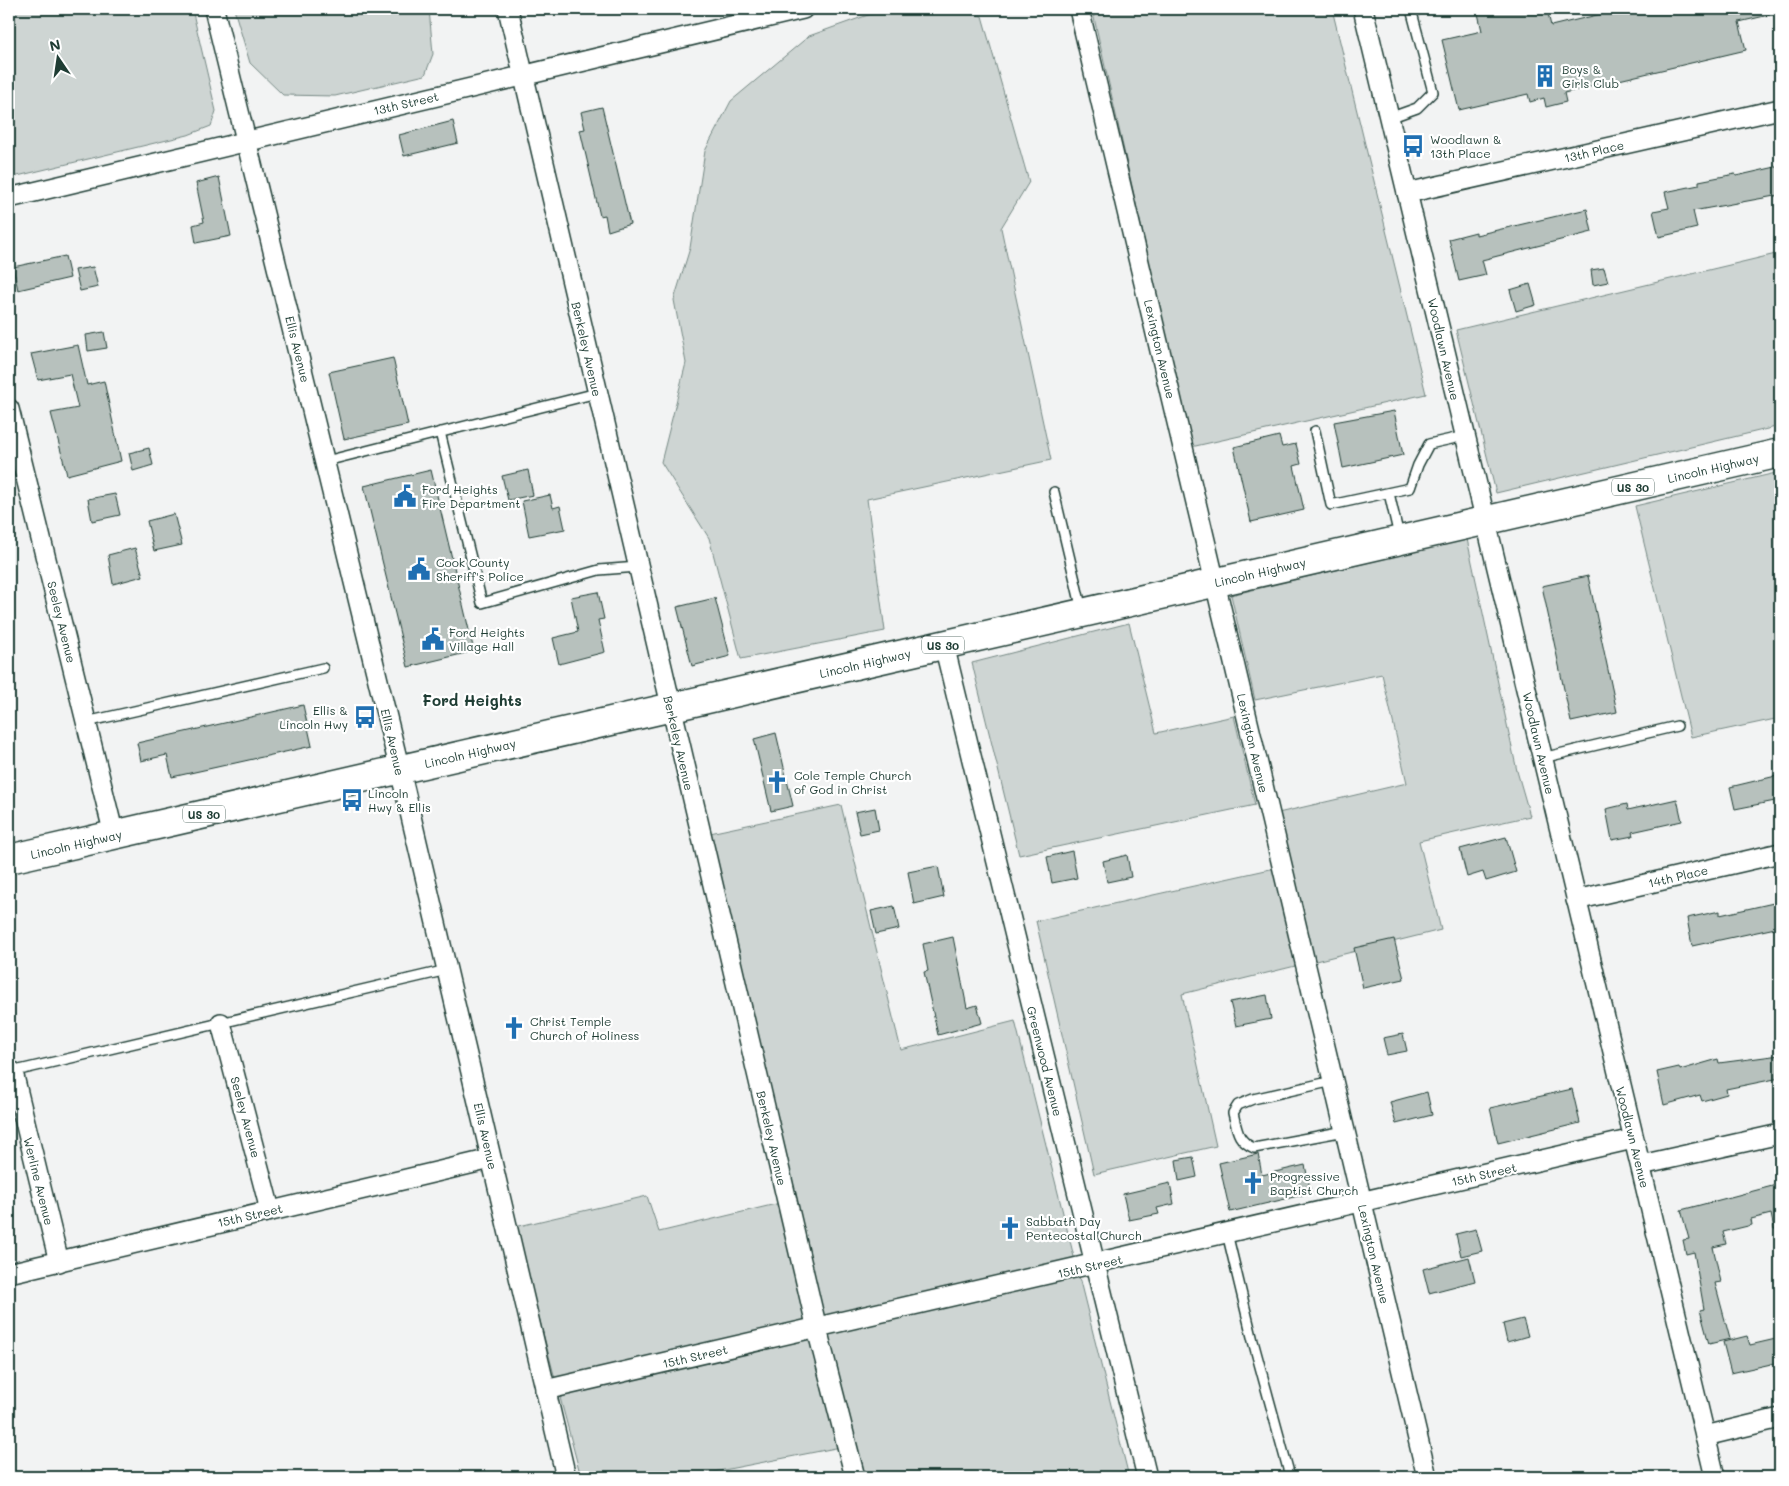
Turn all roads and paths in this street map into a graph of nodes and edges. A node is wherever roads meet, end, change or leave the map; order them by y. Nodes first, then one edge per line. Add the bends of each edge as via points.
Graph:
1 (214, 9) edge
2 (508, 9) edge
3 (803, 9) edge
4 (1079, 9) edge
5 (1363, 9) edge
6 (1411, 9) edge
7 (523, 75) junction
8 (1780, 110) edge
9 (1389, 118) junction
10 (246, 141) junction
11 (1407, 193) junction
12 (9, 198) edge
13 (597, 393) junction
14 (9, 409) edge
15 (1315, 431) dead end
16 (440, 432) junction
17 (1465, 436) junction
18 (1780, 453) edge
19 (326, 461) junction
20 (1054, 492) dead end
21 (1389, 493) junction
22 (1485, 520) junction
23 (1400, 540) junction
24 (638, 567) junction
25 (1215, 582) junction
26 (1083, 613) junction
27 (944, 645) junction
28 (323, 668) dead end
29 (671, 707) junction
30 (86, 722) junction
31 (1677, 726) dead end
32 (1542, 758) junction
33 (400, 769) junction
34 (114, 835) junction
35 (1780, 853) edge
36 (9, 859) edge
37 (1576, 900) junction
38 (447, 970) junction
39 (221, 1023) junction
40 (11, 1072) edge
41 (1333, 1081) junction
42 (1345, 1131) junction
43 (1780, 1134) edge
44 (1633, 1139) junction
45 (491, 1159) junction
46 (1641, 1165) junction
47 (1362, 1202) junction
48 (270, 1210) junction
49 (1228, 1233) junction
50 (59, 1262) junction
51 (1095, 1264) junction
52 (9, 1273) edge
53 (817, 1328) junction
54 (545, 1390) junction
55 (1780, 1418) edge
56 (1705, 1436) junction
57 (1288, 1469) dead end
58 (566, 1477) edge
59 (854, 1477) edge
60 (1147, 1477) edge
61 (1427, 1477) edge
62 (1715, 1477) edge

1 - 10 street, Ellis Avenue
2 - 7 street, Berkeley Avenue
3 - 7 street, 13th Street
4 - 25 street, Lexington Avenue
5 - 9 street, Woodlawn Avenue
6 - 9 lane via 1433,92 1417,108
7 - 10 street, 13th Street
7 - 13 street, Berkeley Avenue
8 - 11 street, 13th Place
9 - 11 street, Woodlawn Avenue
10 - 12 street, 13th Street
10 - 19 street, Ellis Avenue
11 - 17 street, Woodlawn Avenue
13 - 16 lane
13 - 24 street, Berkeley Avenue
14 - 30 street, Seeley Avenue
15 - 21 lane via 1331,505
16 - 19 lane
16 - 24 lane via 482,603 599,570
17 - 21 lane via 1429,444 1410,488
17 - 22 street, Woodlawn Avenue
18 - 22 main road, Lincoln Highway / US 30
19 - 33 street, Ellis Avenue
20 - 26 lane
21 - 23 lane
22 - 23 main road, Lincoln Highway / US 30
22 - 32 street, Woodlawn Avenue
23 - 25 main road, Lincoln Highway / US 30
24 - 29 street, Berkeley Avenue
25 - 26 main road, Lincoln Highway / US 30
25 - 41 street, Lexington Avenue
26 - 27 main road, Lincoln Highway / US 30
27 - 29 main road, Lincoln Highway / US 30
27 - 51 street, Greenwood Avenue
28 - 30 lane
29 - 33 main road, Lincoln Highway / US 30
29 - 53 street, Berkeley Avenue
30 - 34 street, Seeley Avenue
31 - 32 lane
32 - 37 street, Woodlawn Avenue
33 - 34 main road, Lincoln Highway / US 30
33 - 38 street, Ellis Avenue
34 - 36 main road, Lincoln Highway / US 30
35 - 37 street, 14th Place
37 - 44 street, Woodlawn Avenue
38 - 39 lane
38 - 45 street, Ellis Avenue
39 - 40 lane
39 - 48 street, Seeley Avenue
40 - 50 street, Werline Avenue
41 - 42 street, Lexington Avenue
41 - 42 lane via 1253,1099 1238,1105 1233,1113 1239,1137 1254,1148
42 - 47 street, Lexington Avenue
43 - 46 street
44 - 46 street, Woodlawn Avenue
44 - 47 street, 15th Street
45 - 48 street, 15th Street
45 - 54 street, Ellis Avenue
46 - 56 street, Woodlawn Avenue
47 - 49 street, 15th Street
47 - 61 street, Lexington Avenue
48 - 50 street, 15th Street
49 - 51 street, 15th Street
49 - 57 lane
50 - 52 street, 15th Street
51 - 53 street, 15th Street
51 - 60 street, Greenwood Avenue
53 - 54 street, 15th Street
53 - 59 street, Berkeley Avenue
54 - 58 street, Ellis Avenue
55 - 56 street
56 - 62 street, Woodlawn Avenue

